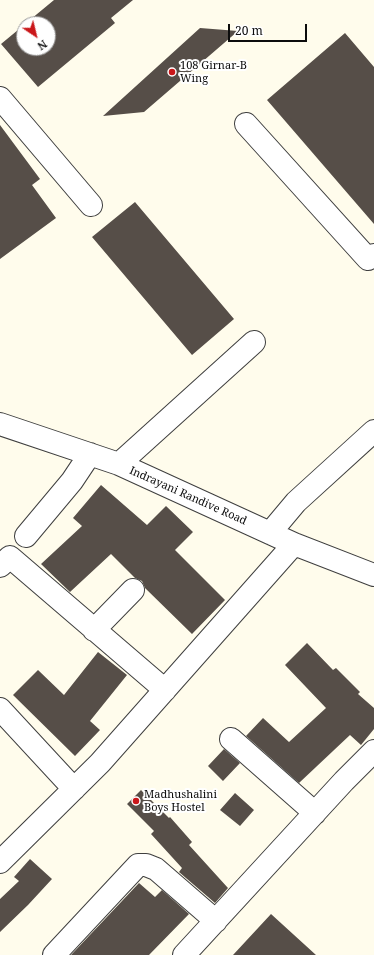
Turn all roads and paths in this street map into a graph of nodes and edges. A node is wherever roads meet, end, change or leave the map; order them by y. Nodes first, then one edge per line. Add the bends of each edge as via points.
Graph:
1 (2, 104) edge
2 (246, 124) dead end
3 (92, 204) dead end
4 (374, 255) edge
5 (254, 342) dead end
6 (0, 424) edge
7 (374, 431) edge
8 (90, 454) junction
9 (119, 464) junction
10 (270, 533) junction
11 (26, 536) dead end
12 (294, 544) junction
13 (0, 566) edge
14 (374, 574) edge
15 (133, 590) dead end
16 (94, 630) junction
17 (165, 690) junction
18 (0, 710) edge
19 (230, 739) dead end
20 (374, 751) edge
21 (74, 789) junction
22 (315, 813) junction
23 (0, 862) edge
24 (216, 921) junction
25 (54, 955) edge
26 (184, 955) edge

1 - 3 street
2 - 4 street via 368,259
5 - 9 street
6 - 8 street, Indrayani Randive Road
7 - 10 street via 296,502
8 - 9 street, Indrayani Randive Road
8 - 11 street via 72,481
9 - 10 street, Indrayani Randive Road
10 - 12 street, Indrayani Randive Road
12 - 14 street, Indrayani Randive Road
12 - 17 street
13 - 16 street via 10,557
15 - 16 street
16 - 17 street
17 - 21 street
18 - 21 street
19 - 22 street
20 - 22 street
21 - 23 street
22 - 24 street
24 - 25 street via 156,869 146,865 138,866
24 - 26 street

